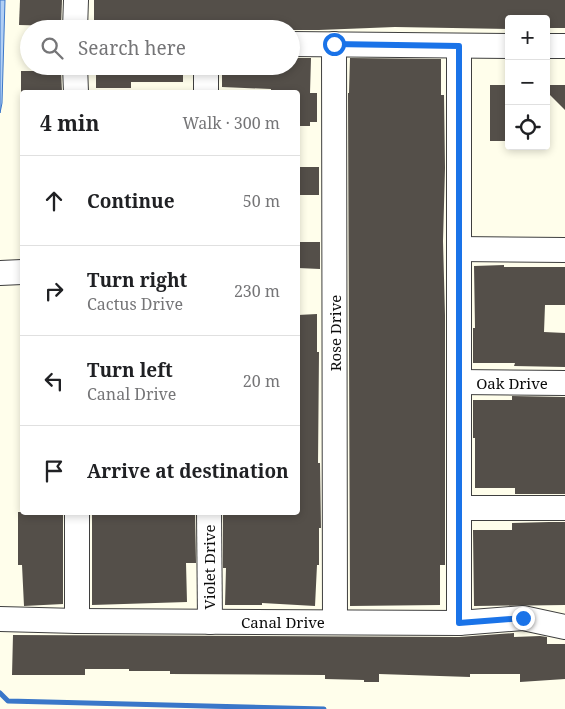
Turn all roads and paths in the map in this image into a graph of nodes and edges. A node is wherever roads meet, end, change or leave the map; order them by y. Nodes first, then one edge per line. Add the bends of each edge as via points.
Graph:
1 (76, 0) edge
2 (75, 20) edge
3 (300, 44) edge
4 (334, 44) junction
5 (459, 46) junction
6 (505, 46) edge
7 (550, 46) edge
8 (565, 46) edge
9 (76, 75) edge
10 (206, 75) edge
11 (76, 90) edge
12 (206, 90) edge
13 (459, 249) junction
14 (565, 250) edge
15 (459, 382) junction
16 (565, 383) edge
17 (459, 508) junction
18 (565, 508) edge
19 (77, 515) edge
20 (209, 515) edge
21 (0, 619) edge
22 (77, 621) junction
23 (210, 622) junction
24 (336, 622) junction
25 (459, 623) junction
26 (565, 627) edge

1 - 2 street
3 - 4 street
4 - 5 street
4 - 24 street, Rose Drive
5 - 6 street
5 - 13 street
7 - 8 street
9 - 11 street
10 - 12 street
13 - 14 street
13 - 15 street
15 - 16 street, Oak Drive
15 - 17 street
17 - 18 street
17 - 25 street
19 - 22 street
20 - 23 street, Violet Drive
21 - 22 street, Canal Drive
22 - 23 street, Canal Drive
23 - 24 street, Canal Drive
24 - 25 street, Canal Drive
25 - 26 street, Canal Drive via 523,618

